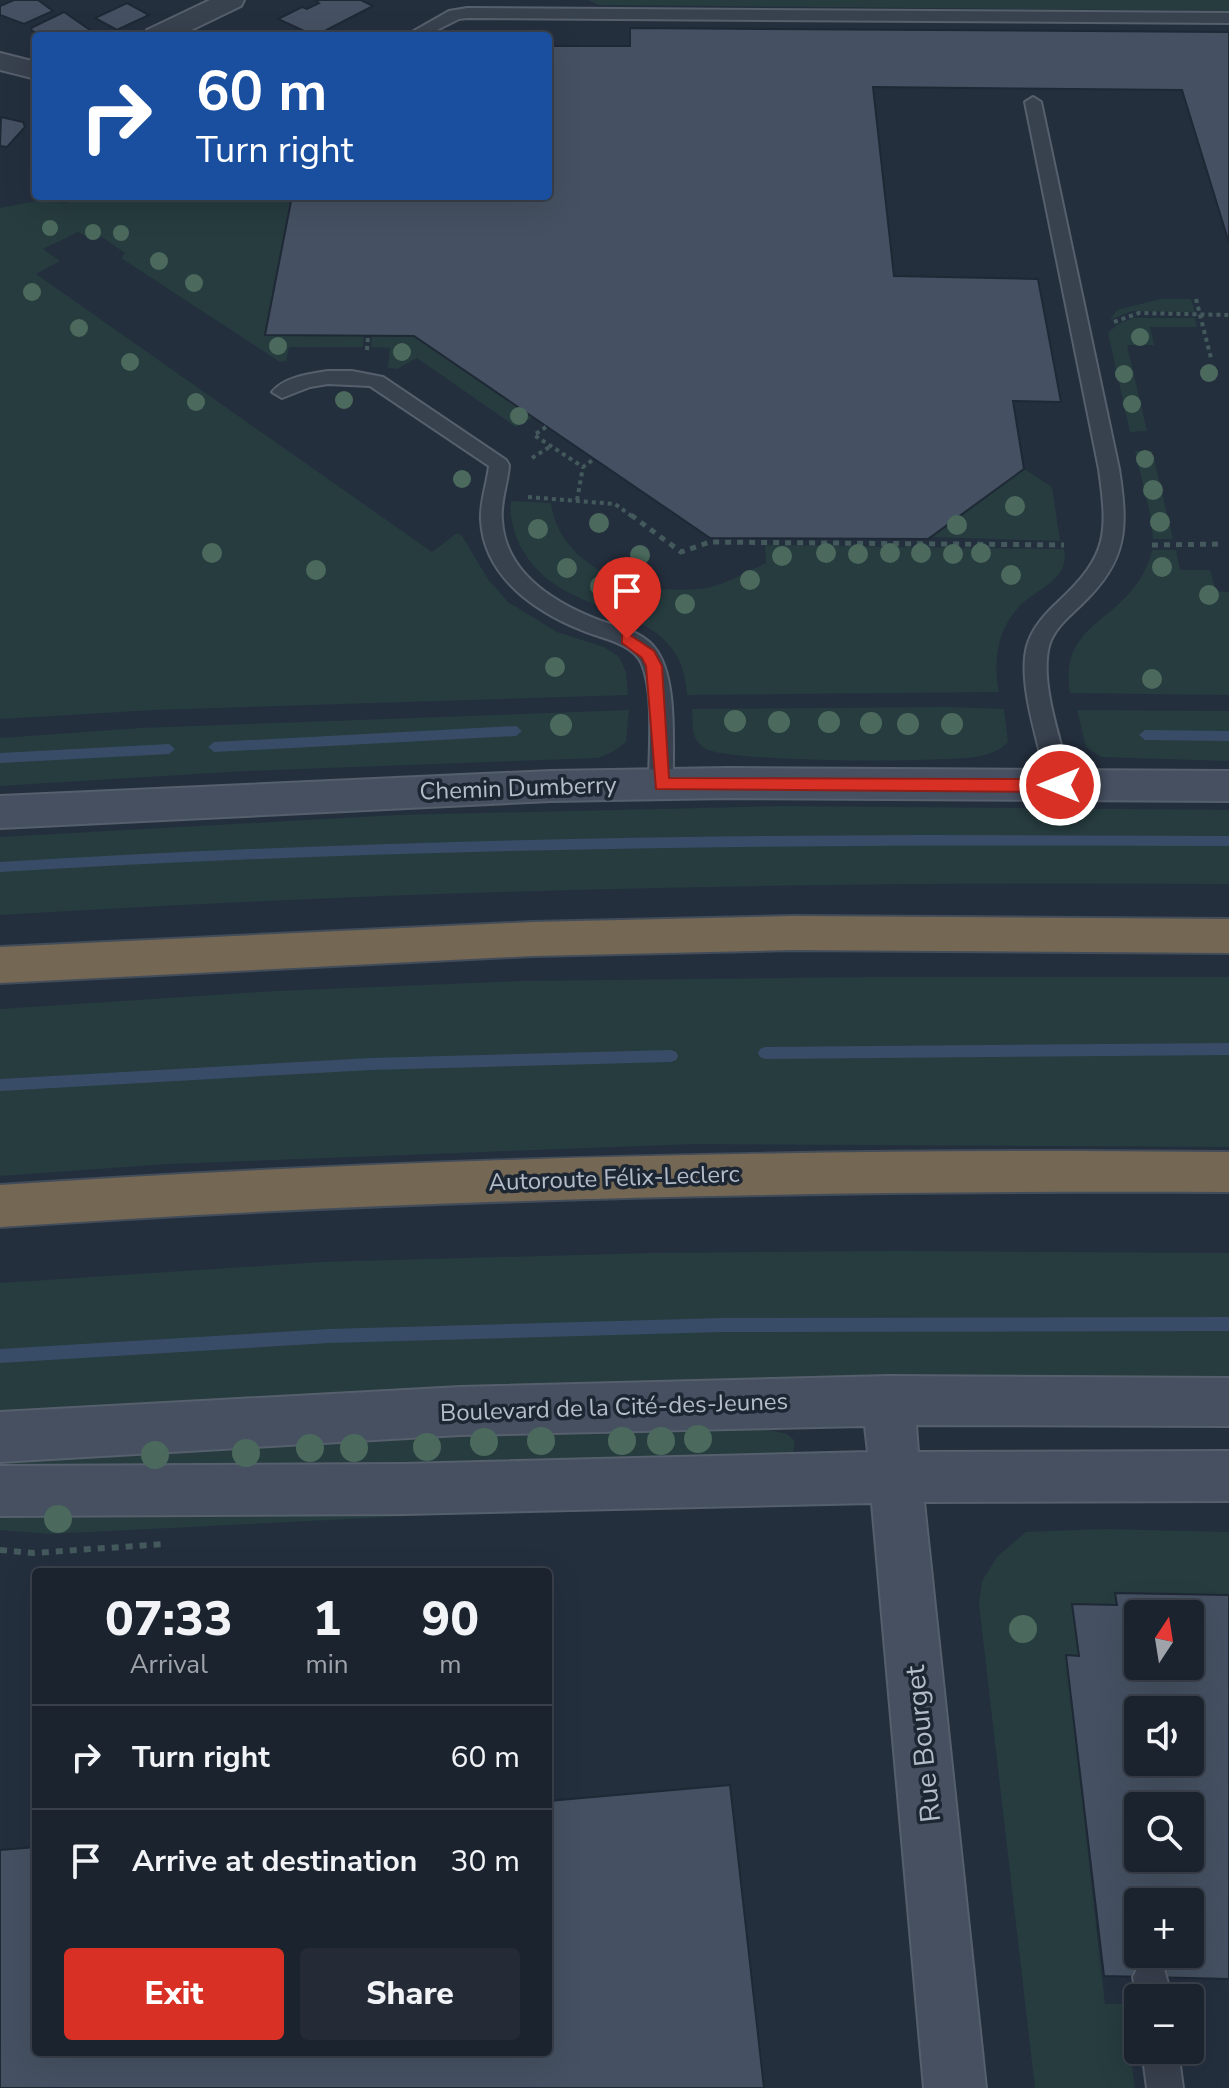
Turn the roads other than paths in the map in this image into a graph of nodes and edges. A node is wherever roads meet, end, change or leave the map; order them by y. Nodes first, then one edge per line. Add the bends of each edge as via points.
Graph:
1 (231, 0) edge
2 (1229, 18) edge
3 (165, 32) edge
4 (421, 32) edge
5 (0, 61) edge
6 (32, 70) edge
7 (1033, 102) dead end
8 (282, 392) dead end
9 (661, 784) junction
10 (1060, 785) junction
11 (1229, 786) edge
12 (0, 812) edge
13 (1229, 936) edge
14 (0, 965) edge
15 (1229, 1172) edge
16 (0, 1206) edge
17 (888, 1400) junction
18 (1229, 1402) edge
19 (0, 1437) edge
20 (1229, 1476) edge
21 (896, 1478) junction
22 (0, 1491) edge
23 (1162, 2064) edge
24 (955, 2088) edge
25 (1165, 2088) edge

1 - 3 street
2 - 4 lane via 467,13
5 - 6 street
7 - 10 lane via 1116,520 1107,560 1096,578 1053,619 1037,652
8 - 9 lane via 317,379 376,381 494,459 499,465 491,522 511,570 541,601 627,639 648,655 657,682
9 - 10 street, Chemin Dumberry
9 - 12 street, Chemin Dumberry
10 - 11 street, Chemin Dumberry
13 - 14 highway via 839,933 546,938
15 - 16 highway, Autoroute Félix-Leclerc via 805,1172 363,1185
17 - 18 street, Boulevard de la Cité-des-Jeunes
17 - 19 street, Boulevard de la Cité-des-Jeunes via 379,1414
17 - 21 street, Rue Bourget
20 - 21 street
21 - 22 street
21 - 24 street, Rue Bourget
23 - 25 lane

